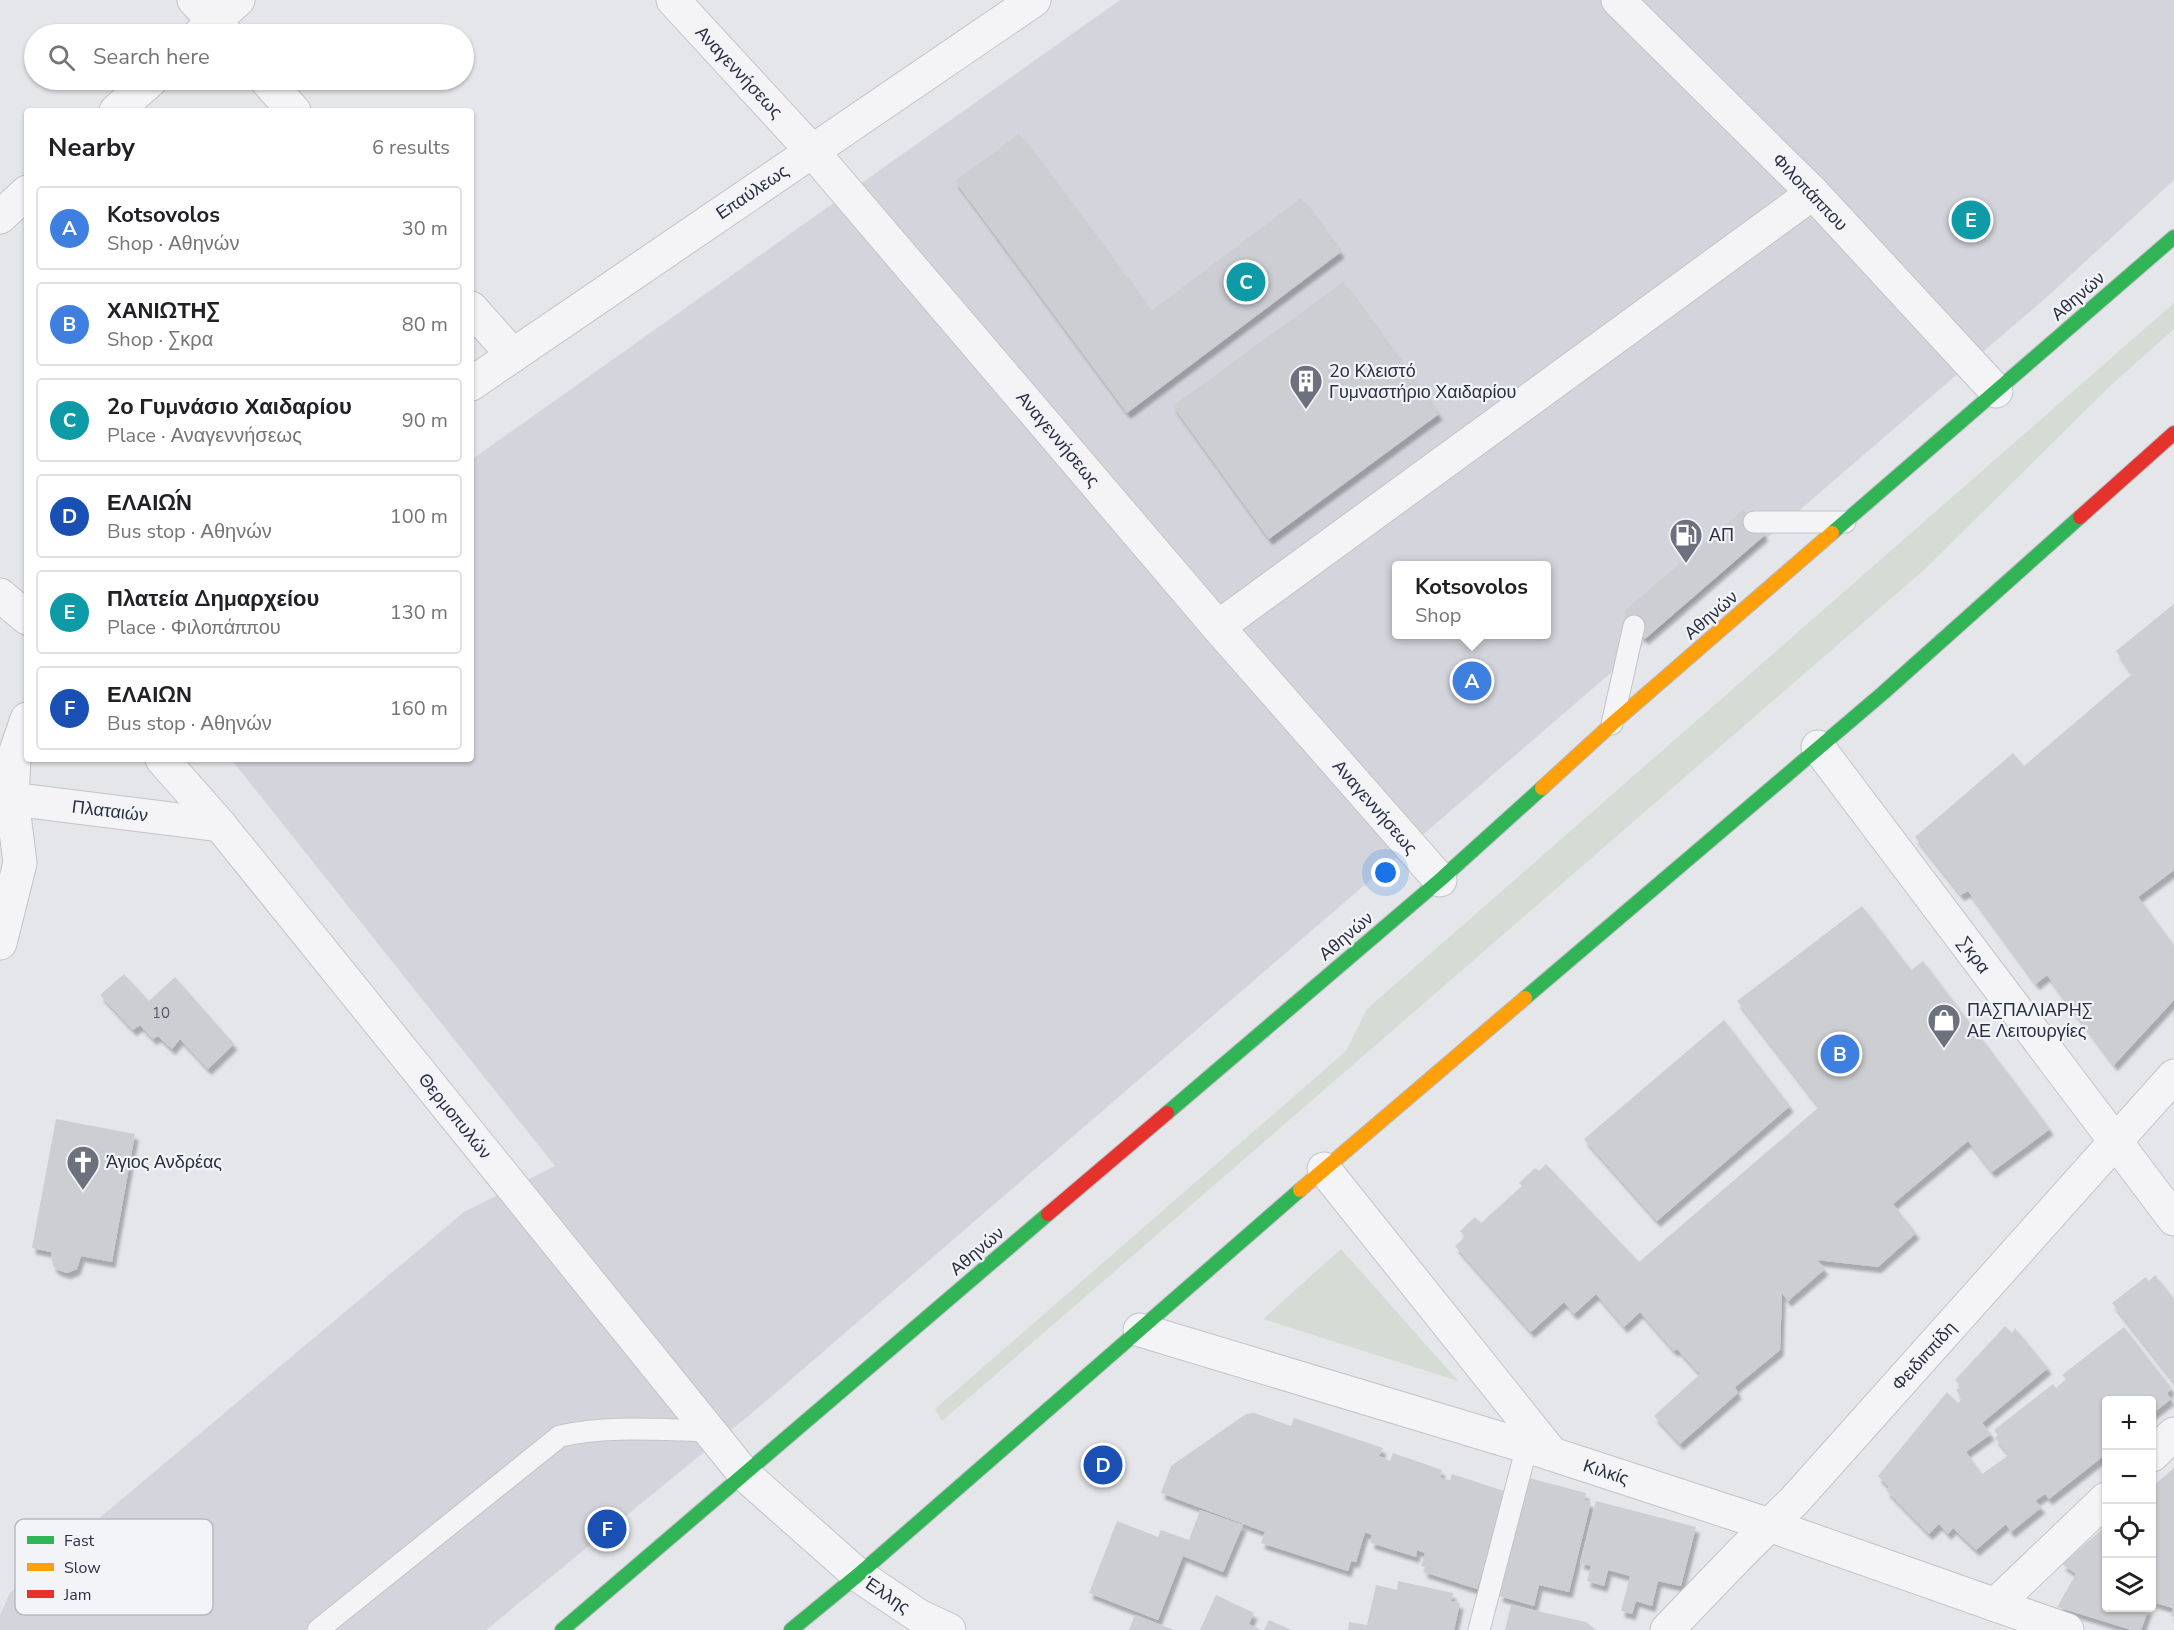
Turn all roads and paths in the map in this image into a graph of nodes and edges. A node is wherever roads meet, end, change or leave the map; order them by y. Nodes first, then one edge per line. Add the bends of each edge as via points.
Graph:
1 (238, 0) edge
2 (673, 0) edge
3 (1034, 0) edge
4 (1618, 0) edge
5 (209, 23) edge
6 (140, 90) edge
7 (275, 90) edge
8 (119, 108) edge
9 (291, 108) edge
10 (812, 151) junction
11 (1813, 193) junction
12 (24, 195) edge
13 (0, 217) edge
14 (2174, 237) edge
15 (474, 311) edge
16 (513, 355) junction
17 (474, 382) edge
18 (1996, 391) junction
19 (2174, 433) edge
20 (1754, 522) dead end
21 (1845, 522) junction
22 (0, 595) edge
23 (24, 615) edge
24 (1634, 626) dead end
25 (1218, 627) junction
26 (1612, 724) junction
27 (24, 728) edge
28 (1818, 747) junction
29 (165, 762) edge
30 (6, 797) edge
31 (220, 825) junction
32 (1440, 880) junction
33 (0, 943) edge
34 (2174, 1076) edge
35 (2115, 1143) junction
36 (1324, 1169) junction
37 (2174, 1219) edge
38 (1140, 1330) junction
39 (709, 1431) junction
40 (2174, 1434) edge
41 (1540, 1450) junction
42 (2156, 1450) edge
43 (745, 1475) junction
44 (2102, 1502) edge
45 (1769, 1525) junction
46 (858, 1575) junction
47 (1995, 1605) junction
48 (318, 1630) edge
49 (562, 1630) edge
50 (791, 1630) edge
51 (949, 1630) edge
52 (1479, 1630) edge
53 (1668, 1630) edge
54 (2067, 1630) edge

1 - 5 street
2 - 10 street, Αναγεννήσεως
3 - 10 street, Επαύλεως
4 - 11 street, Φιλοπάππου
6 - 8 street
7 - 9 street
10 - 16 street, Επαύλεως
10 - 25 street, Αναγεννήσεως
11 - 18 street, Φιλοπάππου
11 - 25 street
12 - 13 street
14 - 18 highway, Αθηνών
15 - 16 street
16 - 17 street, Επαύλεως
18 - 21 highway, Αθηνών
19 - 28 highway
20 - 21 lane
21 - 26 highway, Αθηνών
22 - 23 street
24 - 26 lane
25 - 32 street, Αναγεννήσεως
26 - 32 highway, Αθηνών
27 - 30 street
28 - 35 street, Σκρα
28 - 36 highway
29 - 31 street, Θερμοπυλών
30 - 31 street, Πλαταιών
30 - 33 street via 20,863
31 - 39 street, Θερμοπυλών
32 - 43 highway, Αθηνών
34 - 35 street, Φειδιππίδη
35 - 37 street, Σκρα
35 - 45 street, Φειδιππίδη
36 - 38 highway
36 - 41 street
38 - 41 street, Κιλκίς
38 - 46 highway
39 - 43 street, Θερμοπυλών
39 - 48 lane via 652,1429 560,1436
40 - 42 street
41 - 45 street, Κιλκίς
41 - 52 lane
43 - 46 street, Έλλης
43 - 49 highway, Αθηνών
44 - 47 street
45 - 47 street, Κιλκίς
45 - 53 street, Φειδιππίδη
46 - 50 highway
46 - 51 street, Έλλης via 918,1616
47 - 54 street, Κιλκίς

